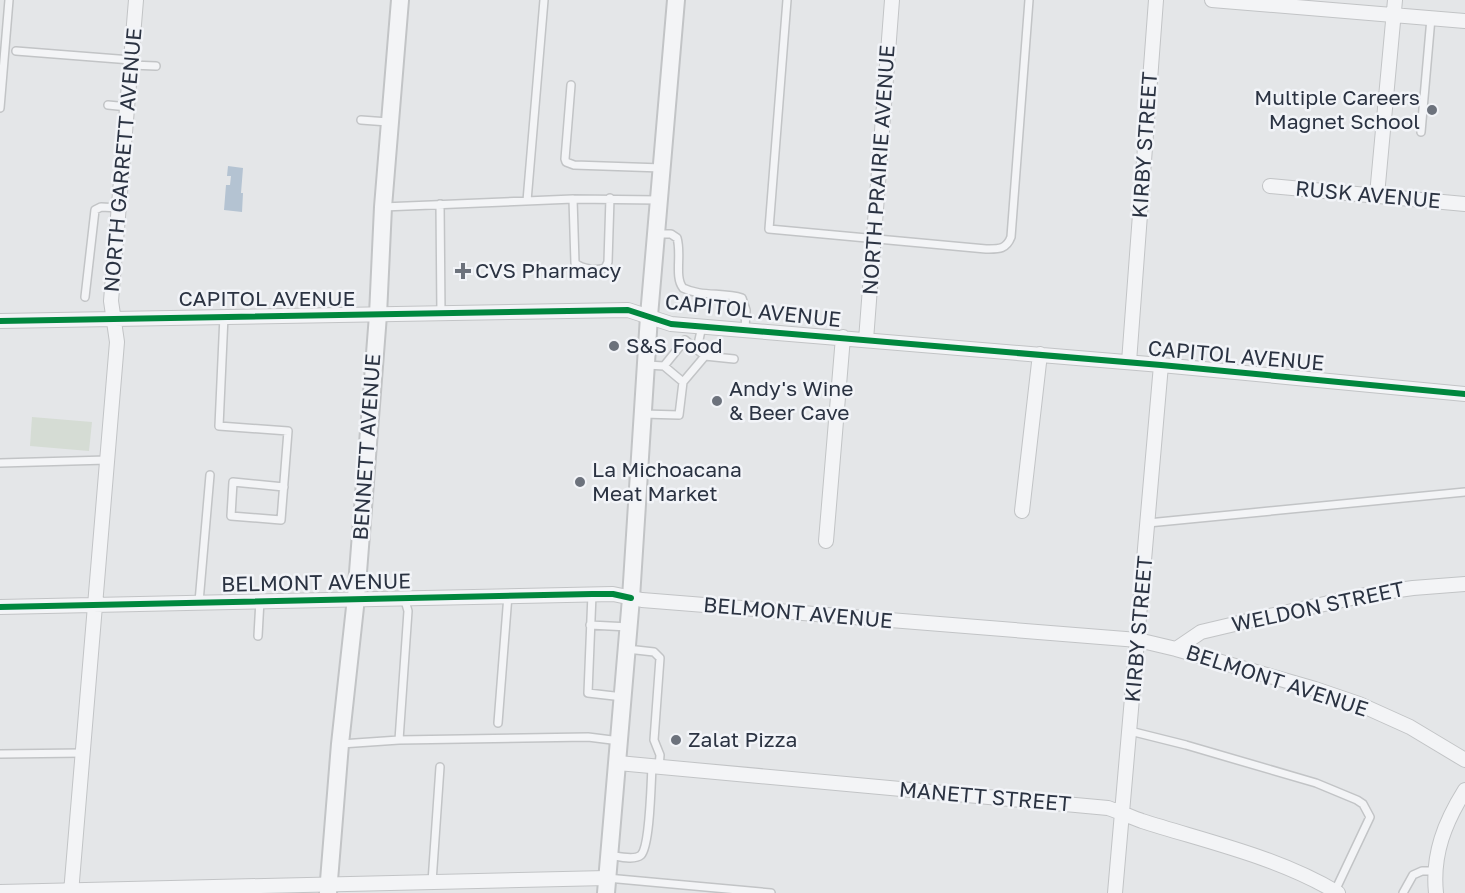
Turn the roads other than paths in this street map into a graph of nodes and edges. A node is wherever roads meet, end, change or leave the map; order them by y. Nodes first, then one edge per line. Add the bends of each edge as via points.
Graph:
1 (9, 0) edge
2 (136, 0) edge
3 (400, 0) edge
4 (544, 0) edge
5 (676, 0) edge
6 (787, 0) edge
7 (892, 0) edge
8 (1029, 0) edge
9 (1156, 0) edge
10 (1212, 0) edge
11 (1395, 0) edge
12 (1393, 15) junction
13 (1431, 18) junction
14 (1465, 21) edge
15 (16, 51) dead end
16 (131, 63) junction
17 (156, 66) dead end
18 (571, 85) dead end
19 (108, 105) dead end
20 (128, 107) junction
21 (0, 108) edge
22 (361, 120) dead end
23 (390, 122) junction
24 (1421, 132) dead end
25 (662, 168) junction
26 (1270, 186) dead end
27 (1377, 195) junction
28 (610, 198) junction
29 (573, 199) junction
30 (659, 200) junction
31 (527, 201) junction
32 (440, 204) junction
33 (1465, 204) edge
34 (383, 207) junction
35 (120, 208) junction
36 (656, 234) junction
37 (873, 240) junction
38 (85, 297) dead end
39 (441, 314) junction
40 (378, 315) junction
41 (224, 316) junction
42 (649, 316) junction
43 (114, 319) junction
44 (0, 321) edge
45 (702, 326) junction
46 (745, 330) junction
47 (843, 338) junction
48 (866, 340) junction
49 (697, 349) junction
50 (1040, 354) junction
51 (705, 356) junction
52 (734, 359) dead end
53 (1129, 362) junction
54 (646, 365) junction
55 (1161, 365) junction
56 (664, 366) junction
57 (683, 382) junction
58 (1465, 394) edge
59 (643, 414) junction
60 (107, 460) junction
61 (0, 463) edge
62 (210, 475) dead end
63 (284, 487) junction
64 (1465, 492) edge
65 (1022, 511) dead end
66 (1148, 523) junction
67 (826, 541) dead end
68 (1465, 584) edge
69 (592, 594) junction
70 (508, 595) junction
71 (404, 597) junction
72 (356, 598) junction
73 (632, 598) junction
74 (260, 600) junction
75 (199, 602) junction
76 (95, 604) junction
77 (0, 607) edge
78 (590, 625) junction
79 (629, 627) junction
80 (258, 636) dead end
81 (1138, 640) junction
82 (627, 649) junction
83 (1176, 649) junction
84 (623, 697) junction
85 (498, 723) dead end
86 (1130, 731) junction
87 (399, 740) junction
88 (620, 741) junction
89 (340, 744) junction
90 (84, 753) junction
91 (0, 754) edge
92 (1465, 760) edge
93 (618, 763) junction
94 (440, 767) dead end
95 (656, 768) junction
96 (1465, 790) edge
97 (1123, 813) junction
98 (609, 855) junction
99 (1435, 871) junction
100 (432, 882) junction
101 (606, 885) edge
102 (329, 888) edge
103 (176, 890) edge
104 (0, 892) edge
105 (71, 892) edge
106 (1336, 892) edge
107 (771, 893) edge
108 (1115, 893) edge
109 (1403, 893) edge
110 (1436, 893) edge

1 - 21 lane
2 - 16 street, NORTH GARRETT AVENUE
3 - 23 street, BENNETT AVENUE
4 - 31 lane
5 - 25 street
6 - 37 lane via 769,229
7 - 37 street, NORTH PRAIRIE AVENUE
8 - 37 lane via 1008,245 986,249
9 - 53 street, KIRBY STREET
10 - 12 street
11 - 12 street
12 - 13 street
12 - 27 street
13 - 14 street
13 - 24 lane
15 - 16 lane
16 - 17 lane
16 - 20 street, NORTH GARRETT AVENUE
18 - 25 lane via 566,162
19 - 20 lane
20 - 35 street, NORTH GARRETT AVENUE
22 - 23 lane
23 - 34 street, BENNETT AVENUE
25 - 30 street
26 - 27 street, RUSK AVENUE
27 - 33 street, RUSK AVENUE
28 - 29 lane
28 - 29 lane via 608,262 601,270 580,268 575,263
28 - 30 lane
29 - 31 lane
30 - 36 street
31 - 32 lane
32 - 34 lane
32 - 39 lane
34 - 40 street, BENNETT AVENUE
35 - 38 lane via 95,210
35 - 43 street, NORTH GARRETT AVENUE via 111,301
36 - 42 street
36 - 46 lane via 677,238 678,278 683,288 741,298 746,310
37 - 48 street, NORTH PRAIRIE AVENUE
39 - 40 street, CAPITOL AVENUE
39 - 42 street, CAPITOL AVENUE via 628,310
40 - 41 street, CAPITOL AVENUE
40 - 72 street, BENNETT AVENUE
41 - 43 street, CAPITOL AVENUE
41 - 63 lane via 219,426 288,431
42 - 45 street, CAPITOL AVENUE via 671,324
42 - 54 street
43 - 44 street, CAPITOL AVENUE
43 - 60 street, NORTH GARRETT AVENUE via 117,342
45 - 46 street, CAPITOL AVENUE
45 - 49 lane
46 - 47 street, CAPITOL AVENUE
47 - 48 street, CAPITOL AVENUE
47 - 67 street
48 - 50 street, CAPITOL AVENUE
49 - 51 lane
49 - 56 lane via 686,340
50 - 53 street, CAPITOL AVENUE
50 - 65 street
51 - 52 lane
51 - 57 lane
53 - 55 street, CAPITOL AVENUE
54 - 56 lane
54 - 59 street
55 - 58 street, CAPITOL AVENUE
55 - 66 street, KIRBY STREET
56 - 57 lane
57 - 59 lane via 680,415
59 - 73 street
60 - 61 lane
60 - 76 street, NORTH GARRETT AVENUE
62 - 75 lane
63 - 63 lane via 281,520 231,516 234,482
64 - 66 lane
66 - 81 street, KIRBY STREET
68 - 83 street, WELDON STREET via 1370,594 1302,609 1202,632
69 - 70 street, BELMONT AVENUE
69 - 73 street, BELMONT AVENUE
69 - 78 lane
70 - 71 street, BELMONT AVENUE
70 - 85 lane
71 - 72 street, BELMONT AVENUE
71 - 87 lane via 408,611
72 - 74 street, BELMONT AVENUE
72 - 89 street, BENNETT AVENUE
73 - 79 street
73 - 81 street, BELMONT AVENUE
74 - 75 street, BELMONT AVENUE
74 - 80 lane
75 - 76 street, BELMONT AVENUE
76 - 77 street, BELMONT AVENUE
76 - 90 street, NORTH GARRETT AVENUE
78 - 79 lane
78 - 84 lane via 588,693
79 - 82 street
81 - 83 street, BELMONT AVENUE
81 - 86 street, KIRBY STREET
82 - 84 street
82 - 95 lane via 654,652 660,658 654,740 660,755
83 - 92 street, BELMONT AVENUE via 1359,704 1410,727
84 - 88 street
86 - 97 street, KIRBY STREET
86 - 106 lane via 1316,783 1363,804 1370,817
87 - 88 lane via 588,737
87 - 89 lane
88 - 93 street
89 - 102 street, BENNETT AVENUE
90 - 91 lane
90 - 105 street, NORTH GARRETT AVENUE
93 - 95 street, MANETT STREET
93 - 98 street
94 - 100 lane
95 - 97 street, MANETT STREET via 1108,808
95 - 98 lane via 642,853 633,858
96 - 99 street via 1443,833
97 - 106 street, MANETT STREET via 1249,853
97 - 108 street, KIRBY STREET
98 - 101 street
99 - 109 lane via 1413,875
99 - 110 street
100 - 101 street
100 - 102 street
101 - 107 lane
102 - 103 street
103 - 105 street
104 - 105 street

